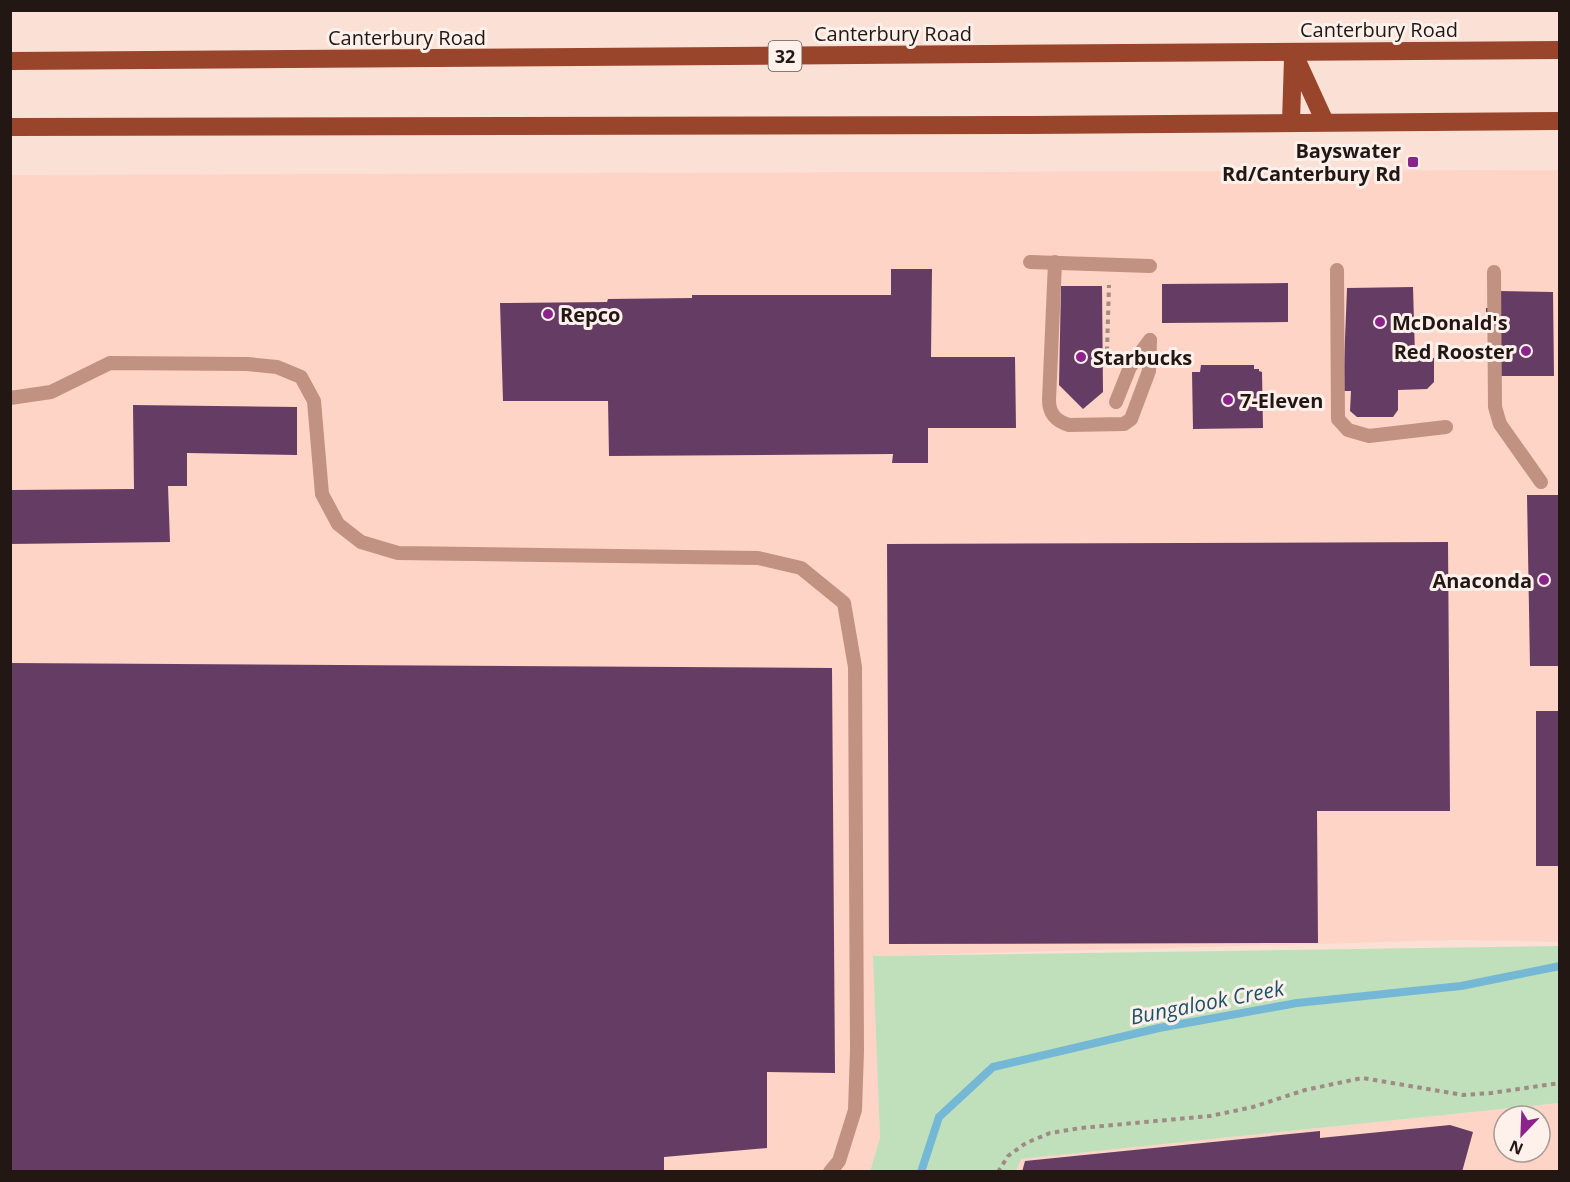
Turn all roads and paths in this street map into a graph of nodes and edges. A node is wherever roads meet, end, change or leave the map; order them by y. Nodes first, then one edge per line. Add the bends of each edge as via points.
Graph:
1 (1560, 50) edge
2 (1293, 52) junction
3 (10, 61) edge
4 (1560, 121) edge
5 (1291, 122) junction
6 (1325, 122) junction
7 (10, 127) edge
8 (1030, 262) dead end
9 (1055, 262) junction
10 (1150, 266) dead end
11 (1337, 270) dead end
12 (1494, 272) dead end
13 (1109, 278) dead end
14 (1107, 351) dead end
15 (10, 398) edge
16 (1116, 402) dead end
17 (1446, 427) dead end
18 (1541, 482) dead end
19 (1560, 1083) edge
20 (830, 1172) edge
21 (998, 1172) edge

1 - 2 main road, Canterbury Road / 32
2 - 3 main road, Canterbury Road / 32
2 - 5 main road
2 - 6 main road
4 - 6 main road
5 - 6 main road
5 - 7 main road
8 - 9 lane
9 - 10 lane
9 - 16 lane via 1051,414 1069,425 1124,424 1131,419 1149,371 1150,340 1130,367
11 - 17 lane via 1338,419 1348,430 1369,436
12 - 18 lane via 1495,407 1500,424
13 - 14 path
15 - 20 lane via 51,392 110,363 277,367 301,377 314,401 322,494 338,524 361,542 398,553 758,558 801,568 844,603 855,667 857,1051 855,1110 839,1161
19 - 21 path via 1463,1095 1362,1078 1210,1116 1050,1133 1008,1156

